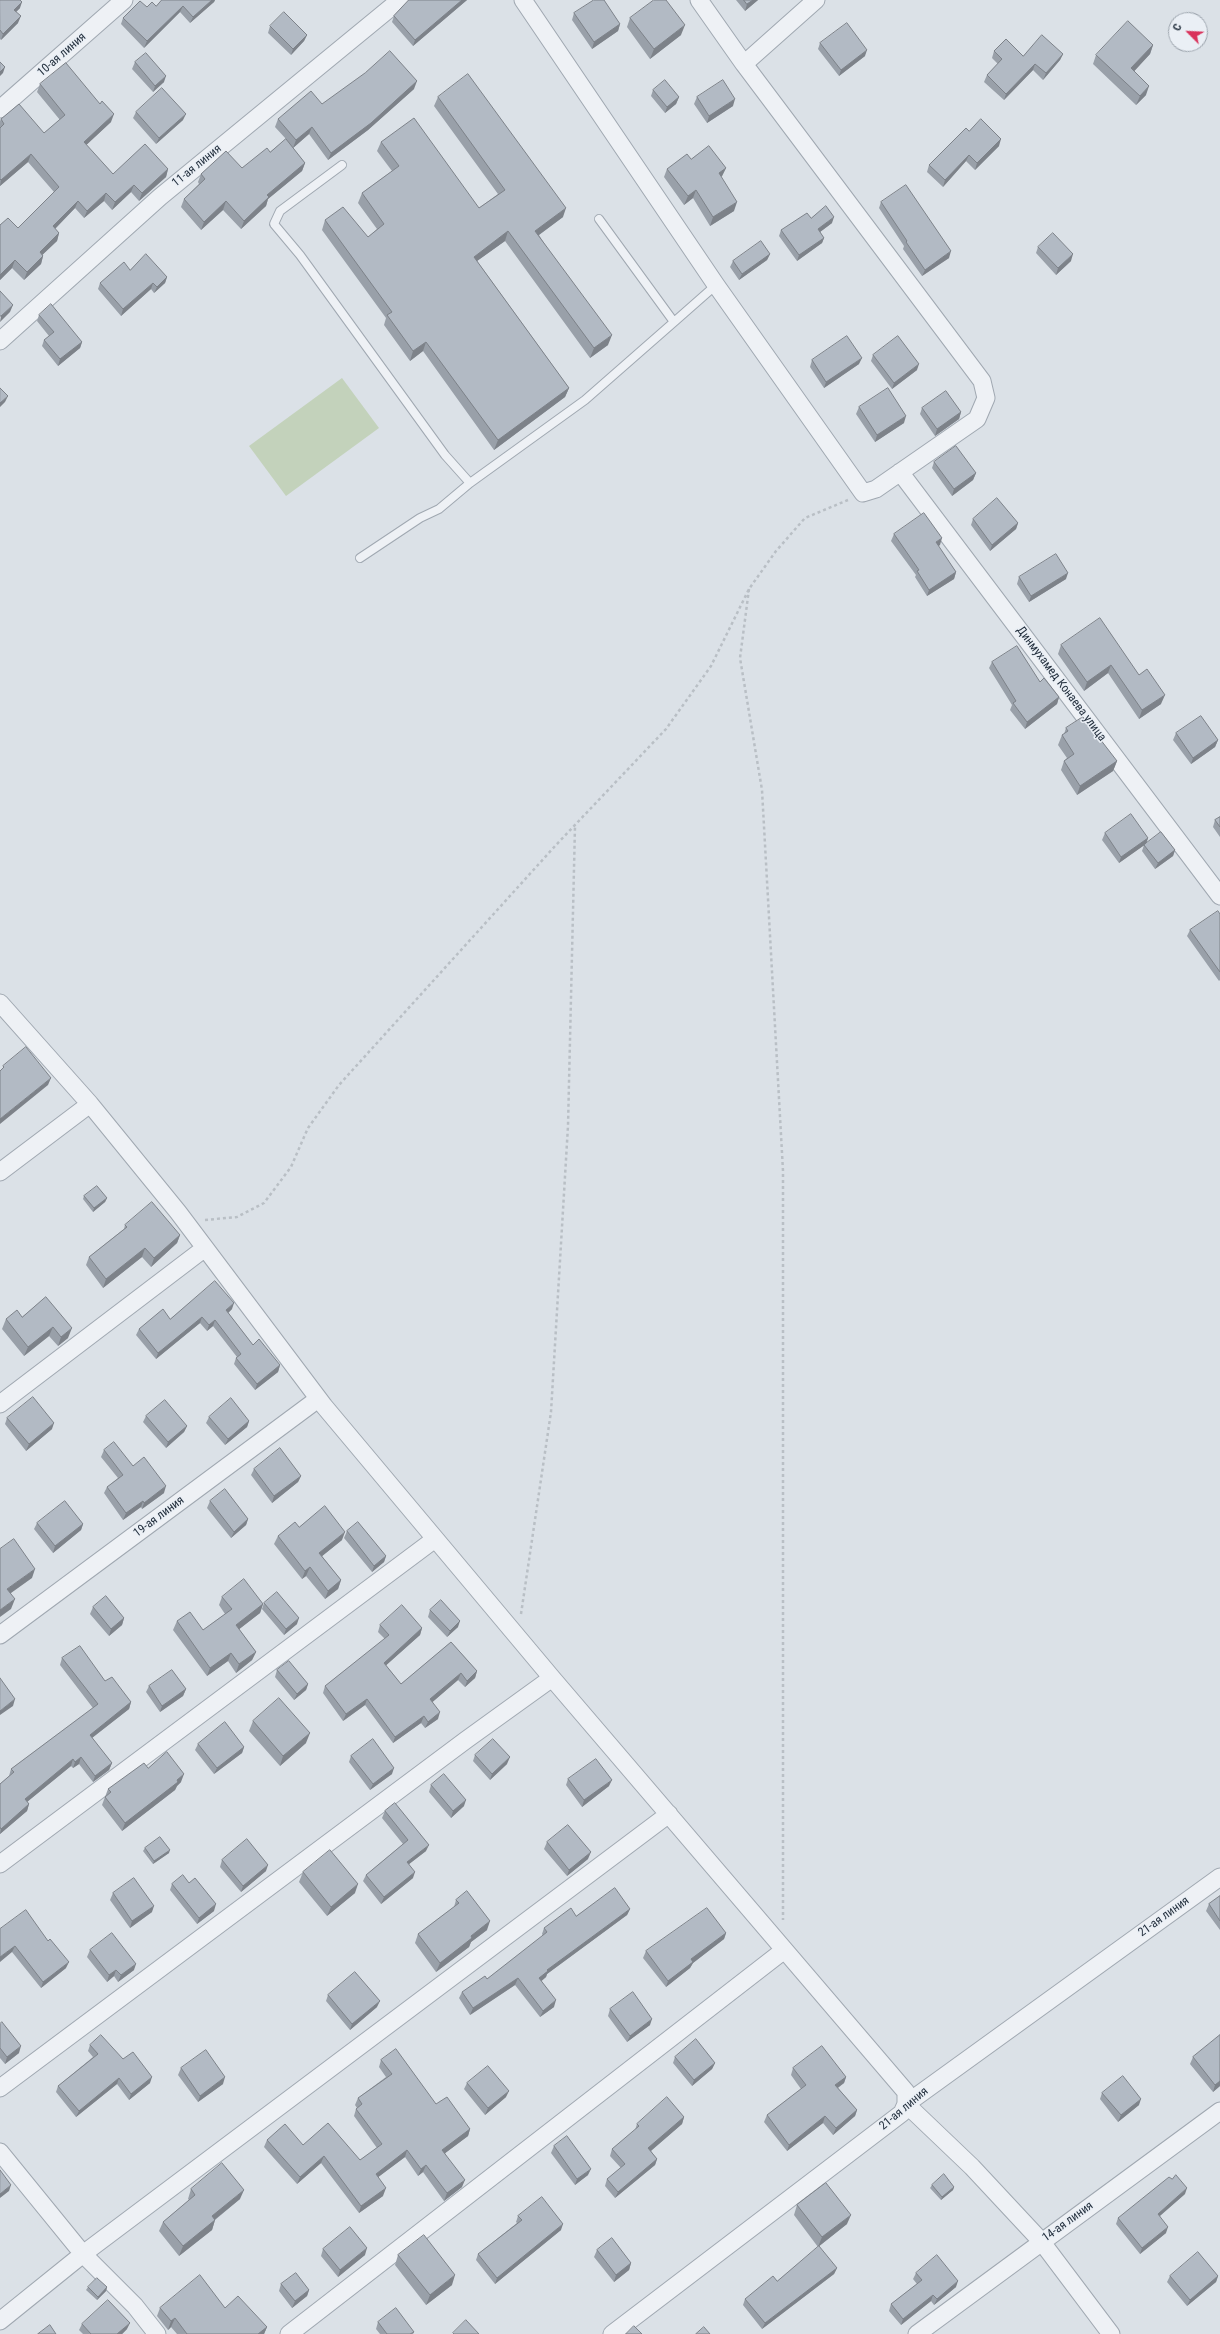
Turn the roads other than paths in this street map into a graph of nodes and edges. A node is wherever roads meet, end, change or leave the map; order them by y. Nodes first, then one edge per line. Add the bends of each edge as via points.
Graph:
1 (124, 0) edge
2 (400, 0) edge
3 (523, 0) edge
4 (699, 0) edge
5 (816, 0) edge
6 (744, 64) junction
7 (0, 109) edge
8 (342, 165) dead end
9 (599, 219) dead end
10 (716, 285) junction
11 (674, 322) junction
12 (0, 341) edge
13 (900, 472) junction
14 (470, 483) junction
15 (360, 558) dead end
16 (1220, 896) edge
17 (0, 1003) edge
18 (90, 1104) junction
19 (0, 1172) edge
20 (205, 1248) junction
21 (318, 1398) junction
22 (0, 1404) edge
23 (435, 1539) junction
24 (0, 1635) edge
25 (552, 1678) junction
26 (670, 1814) junction
27 (0, 1864) edge
28 (1220, 1877) edge
29 (783, 1951) junction
30 (0, 2088) edge
31 (906, 2104) junction
32 (1220, 2111) edge
33 (0, 2152) edge
34 (1041, 2241) junction
35 (83, 2254) junction
36 (0, 2321) edge
37 (157, 2334) edge
38 (289, 2334) edge
39 (612, 2334) edge
40 (917, 2334) edge
41 (1111, 2334) edge

1 - 7 street, 10-ая линия
2 - 12 street, 11-ая линия via 160,197
3 - 10 street
4 - 6 street
5 - 6 street
6 - 13 street via 982,381 986,398 977,419
8 - 14 lane via 280,211 274,224 445,455
9 - 11 lane
10 - 11 lane
10 - 13 street via 863,493 876,488
11 - 14 lane via 585,400
13 - 16 street, Динмухамед Конаева улица
14 - 15 lane via 439,509 420,518
17 - 18 street
18 - 19 street
18 - 20 street
20 - 21 street
20 - 22 street
21 - 23 street
21 - 24 street, 19-ая линия
23 - 25 street
23 - 27 street
25 - 26 street
25 - 30 street
26 - 29 street
26 - 35 street
28 - 31 street, 21-ая линия
29 - 31 street via 906,2092
29 - 38 street
31 - 34 street via 972,2167
31 - 39 street, 21-ая линия via 902,2113
32 - 34 street, 14-ая линия
33 - 35 street
34 - 40 street, 14-ая линия
34 - 41 street
35 - 36 street
35 - 37 street via 134,2306

